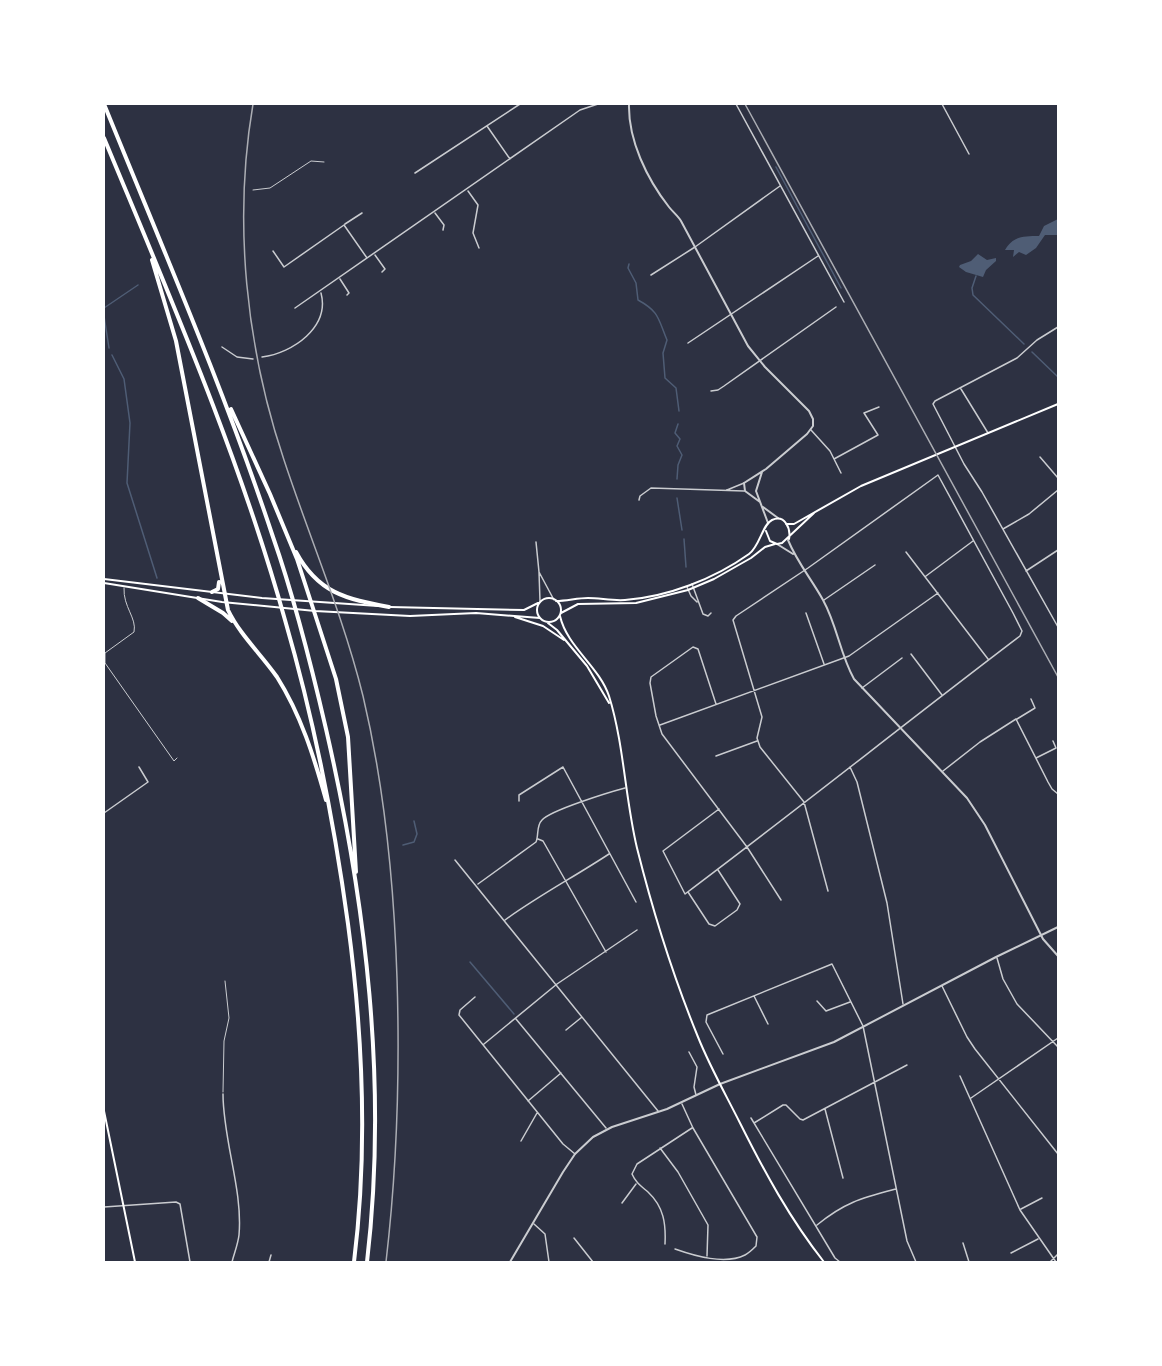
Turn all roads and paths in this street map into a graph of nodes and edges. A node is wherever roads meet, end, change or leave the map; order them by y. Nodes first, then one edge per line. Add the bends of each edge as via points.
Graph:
1 (104, 104) edge
2 (520, 104) edge
3 (598, 104) edge
4 (629, 104) edge
5 (736, 104) edge
6 (942, 104) edge
7 (487, 126) junction
8 (104, 138) edge
9 (969, 154) dead end
10 (511, 160) junction
11 (324, 162) dead end
12 (415, 173) dead end
13 (781, 186) junction
14 (253, 190) dead end
15 (468, 190) junction
16 (362, 213) dead end
17 (435, 213) junction
18 (344, 225) junction
19 (443, 230) dead end
20 (145, 237) junction
21 (695, 247) junction
22 (479, 248) dead end
23 (273, 251) dead end
24 (374, 254) junction
25 (819, 255) junction
26 (368, 258) junction
27 (382, 272) dead end
28 (651, 275) dead end
29 (339, 278) junction
30 (320, 292) junction
31 (347, 295) dead end
32 (844, 302) dead end
33 (836, 307) dead end
34 (295, 308) dead end
35 (732, 315) junction
36 (1059, 327) edge
37 (688, 343) dead end
38 (222, 347) dead end
39 (262, 357) dead end
40 (253, 359) dead end
41 (759, 360) junction
42 (217, 378) junction
43 (960, 389) junction
44 (711, 391) dead end
45 (1059, 404) edge
46 (879, 407) dead end
47 (811, 430) junction
48 (988, 433) junction
49 (1040, 457) dead end
50 (834, 459) junction
51 (762, 472) junction
52 (841, 473) dead end
53 (1059, 478) edge
54 (751, 479) junction
55 (744, 483) junction
56 (757, 485) junction
57 (726, 490) junction
58 (1059, 490) edge
59 (745, 491) junction
60 (756, 491) junction
61 (749, 493) junction
62 (639, 500) dead end
63 (760, 502) junction
64 (763, 507) junction
65 (814, 513) junction
66 (779, 519) junction
67 (768, 523) junction
68 (786, 524) junction
69 (766, 527) junction
70 (1002, 529) junction
71 (287, 535) junction
72 (788, 539) junction
73 (973, 540) junction
74 (536, 542) dead end
75 (776, 544) junction
76 (1059, 550) edge
77 (906, 552) dead end
78 (795, 556) junction
79 (875, 565) dead end
80 (804, 570) junction
81 (1026, 571) junction
82 (539, 572) junction
83 (220, 573) junction
84 (925, 577) junction
85 (104, 579) edge
86 (125, 580) junction
87 (104, 583) edge
88 (692, 584) junction
89 (125, 585) junction
90 (686, 585) junction
91 (694, 588) junction
92 (688, 590) junction
93 (212, 592) junction
94 (938, 593) junction
95 (224, 594) junction
96 (198, 598) junction
97 (555, 600) junction
98 (824, 601) junction
99 (226, 602) junction
100 (539, 602) junction
101 (313, 603) junction
102 (698, 603) junction
103 (389, 607) junction
104 (315, 611) junction
105 (806, 613) dead end
106 (711, 614) dead end
107 (510, 615) junction
108 (560, 615) junction
109 (540, 618) junction
110 (548, 622) junction
111 (1058, 627) edge
112 (242, 632) junction
113 (567, 643) junction
114 (911, 654) dead end
115 (844, 658) junction
116 (902, 658) dead end
117 (988, 660) junction
118 (824, 665) junction
119 (862, 688) junction
120 (753, 690) junction
121 (942, 696) junction
122 (1031, 699) dead end
123 (716, 704) junction
124 (610, 705) junction
125 (1016, 719) junction
126 (659, 725) junction
127 (901, 727) junction
128 (758, 741) junction
129 (1053, 741) dead end
130 (716, 756) dead end
131 (177, 758) dead end
132 (1035, 759) junction
133 (850, 766) junction
134 (138, 767) dead end
135 (943, 771) junction
136 (625, 788) junction
137 (1059, 794) edge
138 (519, 801) dead end
139 (582, 801) junction
140 (804, 802) junction
141 (719, 809) junction
142 (104, 813) edge
143 (333, 828) junction
144 (538, 839) junction
145 (747, 846) junction
146 (610, 854) junction
147 (455, 860) dead end
148 (718, 869) junction
149 (566, 882) junction
150 (356, 884) junction
151 (477, 885) junction
152 (828, 891) dead end
153 (686, 893) junction
154 (780, 900) dead end
155 (636, 902) dead end
156 (505, 920) junction
157 (1059, 927) edge
158 (637, 930) dead end
159 (1041, 934) junction
160 (606, 952) junction
161 (1059, 956) edge
162 (996, 957) junction
163 (225, 981) dead end
164 (557, 984) junction
165 (942, 985) junction
166 (753, 995) junction
167 (475, 997) dead end
168 (817, 1001) dead end
169 (851, 1001) junction
170 (904, 1005) junction
171 (583, 1017) junction
172 (515, 1018) junction
173 (768, 1024) dead end
174 (863, 1026) junction
175 (566, 1030) dead end
176 (1059, 1038) edge
177 (1054, 1041) junction
178 (483, 1045) junction
179 (1059, 1047) edge
180 (689, 1052) dead end
181 (723, 1054) dead end
182 (907, 1065) dead end
183 (561, 1073) junction
184 (960, 1076) dead end
185 (1000, 1078) junction
186 (875, 1081) junction
187 (720, 1084) junction
188 (223, 1094) joint
189 (696, 1096) junction
190 (970, 1099) junction
191 (528, 1101) junction
192 (681, 1103) junction
193 (825, 1109) junction
194 (104, 1111) edge
195 (537, 1112) junction
196 (658, 1112) junction
197 (752, 1118) dead end
198 (754, 1123) junction
199 (693, 1128) junction
200 (606, 1129) junction
201 (521, 1142) dead end
202 (659, 1148) junction
203 (575, 1154) junction
204 (1059, 1154) edge
205 (843, 1178) dead end
206 (636, 1183) junction
207 (897, 1189) junction
208 (1042, 1198) dead end
209 (622, 1203) dead end
210 (124, 1206) junction
211 (104, 1208) edge
212 (1020, 1210) junction
213 (533, 1223) junction
214 (816, 1225) junction
215 (574, 1238) dead end
216 (1038, 1239) junction
217 (963, 1243) dead end
218 (665, 1244) dead end
219 (675, 1249) dead end
220 (1011, 1253) dead end
221 (1059, 1254) edge
222 (272, 1255) dead end
223 (706, 1257) junction
224 (1053, 1260) junction
225 (135, 1263) edge
226 (190, 1263) edge
227 (232, 1263) edge
228 (269, 1263) edge
229 (354, 1263) edge
230 (367, 1263) edge
231 (510, 1263) edge
232 (549, 1263) edge
233 (593, 1263) edge
234 (824, 1263) edge
235 (840, 1263) edge
236 (916, 1263) edge
237 (969, 1263) edge
238 (1050, 1263) edge
239 (1056, 1263) edge

1 - 42 highway
2 - 7 street
3 - 10 street via 580,110
4 - 21 street via 632,129 646,170
5 - 13 street
6 - 9 street
7 - 10 street
7 - 12 street
8 - 20 highway
10 - 15 street
11 - 14 lane via 311,161 270,188
13 - 21 street
13 - 25 street
15 - 17 street
15 - 22 street via 478,205 473,233
16 - 18 street
17 - 19 street via 444,225
17 - 24 street
18 - 23 street via 284,267
18 - 26 street
20 - 83 highway via 176,341
20 - 143 highway via 204,383 277,591 301,679
21 - 28 street
21 - 35 street
24 - 26 street
24 - 27 street via 385,270
25 - 32 street
25 - 35 street
26 - 29 street
29 - 30 street
29 - 31 street via 350,293
30 - 34 street
30 - 39 street via 322,311 302,341
33 - 41 street
35 - 37 street
35 - 41 street
36 - 43 street via 1036,340 1017,358
38 - 40 street via 237,357
41 - 44 street
41 - 47 street via 809,411 814,423
42 - 71 highway
42 - 150 highway via 299,620 344,813
43 - 48 street
43 - 70 street via 933,404
45 - 48 main road
46 - 50 street via 864,413 878,435
47 - 50 street
47 - 51 street
48 - 65 main road via 843,494
49 - 53 street
50 - 52 street
51 - 54 street
51 - 56 street
54 - 55 street
54 - 56 street
55 - 57 street
55 - 59 street
56 - 60 street
57 - 59 street
57 - 62 street via 651,488
58 - 70 street
59 - 61 street
60 - 61 street
60 - 63 street
61 - 63 street
63 - 64 street
64 - 66 street
64 - 67 street
65 - 68 main road
65 - 72 main road
66 - 67 main road
66 - 68 main road
67 - 69 main road
68 - 72 main road
69 - 75 main road via 768,538
69 - 88 main road via 748,554
70 - 81 street
71 - 101 highway
71 - 103 highway via 305,566 326,588 349,599
72 - 75 main road
72 - 78 street
73 - 80 street via 938,476
73 - 84 street
73 - 117 street via 1022,633
74 - 82 street
75 - 78 street
75 - 91 main road
76 - 81 street
77 - 84 street
78 - 80 street
79 - 98 street
80 - 98 street
80 - 120 street via 733,620
81 - 111 street
82 - 97 street
82 - 100 street
83 - 93 highway via 218,589
83 - 95 highway
84 - 94 street
85 - 86 main road
86 - 89 lane
86 - 93 main road
87 - 89 main road
88 - 90 main road
88 - 91 street
89 - 96 main road
89 - 131 lane via 124,600 135,629 105,653 105,663 174,761
90 - 92 street
90 - 97 main road via 632,599
91 - 92 main road
91 - 102 street
92 - 102 street
92 - 108 main road via 636,603 578,604
93 - 95 main road
94 - 115 street
94 - 117 street
95 - 99 highway
95 - 101 main road
96 - 99 main road
96 - 112 highway via 223,613
97 - 100 main road
97 - 108 main road
98 - 115 street
99 - 104 main road
99 - 112 highway
100 - 103 main road via 524,610
100 - 109 main road
101 - 103 main road
101 - 104 highway
102 - 106 street via 703,614
104 - 107 main road via 400,616
104 - 150 highway via 346,720
105 - 118 street
107 - 109 main road
107 - 113 main road via 543,626
108 - 110 main road via 555,622
108 - 124 main road via 566,634 591,663
109 - 110 main road
110 - 113 main road
112 - 143 highway via 275,675 298,717 316,764
113 - 124 main road via 587,666
114 - 121 street
115 - 118 street
115 - 119 street
116 - 119 street
117 - 121 street
118 - 120 street
119 - 127 street
120 - 123 street
120 - 128 street via 762,717
121 - 127 street
122 - 125 street via 1035,708
123 - 126 street
123 - 126 street via 698,649 693,647 651,677
124 - 136 main road
125 - 132 street
125 - 135 street
126 - 141 street
127 - 133 street
127 - 135 street
128 - 130 street
128 - 140 street
129 - 132 street via 1056,748
132 - 137 street
133 - 140 street
133 - 170 street via 887,903
134 - 142 street via 148,782
135 - 159 street via 985,825
136 - 139 street
136 - 187 main road via 645,879 673,972
138 - 139 street via 519,795 563,767
139 - 144 street via 545,817 538,826
139 - 146 street
140 - 145 street
140 - 152 street
141 - 145 street
141 - 153 street via 663,851
143 - 229 highway via 356,986 362,1089
144 - 149 street via 543,840
144 - 151 street
145 - 148 street
145 - 154 street
146 - 149 street
146 - 155 street
147 - 151 street
148 - 153 street
148 - 153 street via 740,904 737,910 711,926
149 - 156 street
149 - 160 street
150 - 230 highway via 368,984 374,1088
151 - 156 street
156 - 164 street
157 - 159 street
158 - 160 street
159 - 161 street
159 - 162 street
160 - 164 street
162 - 165 street
162 - 177 street via 1017,1004
163 - 188 lane via 229,1018 224,1041
164 - 171 street
164 - 172 street
165 - 170 street
165 - 185 street via 967,1037
166 - 169 street via 832,964
166 - 173 street
166 - 181 street via 707,1015 706,1022
167 - 178 street via 459,1015
168 - 169 street via 826,1011
169 - 174 street
170 - 174 street
171 - 175 street
171 - 196 street
172 - 178 street
172 - 183 street
174 - 186 street
174 - 187 street via 817,1049
176 - 177 street
177 - 179 street
177 - 185 street
178 - 191 street
180 - 189 street via 697,1067
182 - 186 street
183 - 191 street
183 - 200 street
184 - 190 street
185 - 190 street
185 - 204 street
186 - 193 street
186 - 207 street
187 - 189 street
187 - 234 main road via 769,1180
188 - 227 street via 238,1208 239,1236
189 - 192 street
190 - 212 street
191 - 195 street
192 - 196 street
192 - 199 street
193 - 198 street via 803,1120 783,1105
193 - 205 street
194 - 210 main road
195 - 201 street
195 - 203 street
196 - 200 street
197 - 198 street
198 - 214 street
199 - 202 street
199 - 223 street via 757,1237 756,1246 746,1255 730,1259
200 - 203 street
202 - 206 street via 637,1164 632,1174
202 - 223 street via 678,1172 708,1225
203 - 213 street
206 - 209 street
206 - 218 street via 650,1194 663,1215
207 - 214 street via 859,1199
207 - 236 street via 907,1241
208 - 212 street
210 - 211 street
210 - 225 main road
210 - 226 street via 180,1204
212 - 216 street
213 - 231 street
213 - 232 street via 545,1234
214 - 235 street
215 - 233 street
216 - 220 street
216 - 224 street
217 - 237 street
219 - 223 street
221 - 224 street
222 - 228 street
224 - 238 street
224 - 239 street

